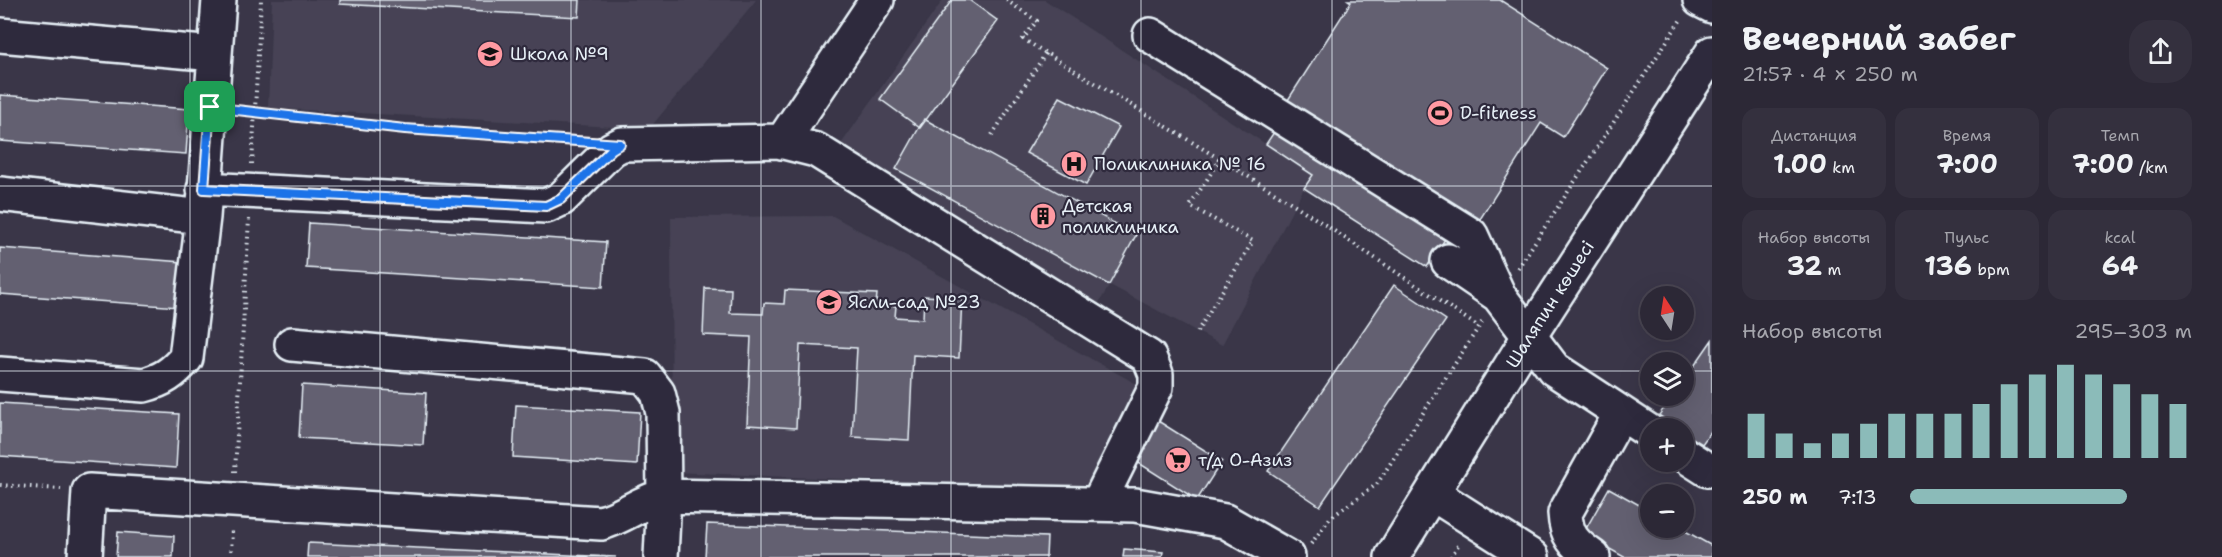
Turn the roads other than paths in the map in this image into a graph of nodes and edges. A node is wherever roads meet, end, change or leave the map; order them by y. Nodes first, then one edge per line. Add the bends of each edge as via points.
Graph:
1 (219, 0) edge
2 (877, 0) edge
3 (1700, 0) edge
4 (1712, 6) edge
5 (0, 34) edge
6 (1150, 35) dead end
7 (215, 54) junction
8 (1707, 73) edge
9 (782, 142) junction
10 (0, 194) edge
11 (203, 203) junction
12 (1448, 261) dead end
13 (1499, 296) junction
14 (1530, 335) junction
15 (292, 344) dead end
16 (0, 374) edge
17 (1621, 413) junction
18 (1640, 425) edge
19 (1432, 494) junction
20 (664, 496) junction
21 (1098, 504) junction
22 (85, 557) edge
23 (661, 557) edge
24 (1288, 557) edge
25 (1392, 557) edge
26 (1532, 557) edge
27 (1593, 557) edge

1 - 7 main road
2 - 9 main road
3 - 4 main road
5 - 7 main road
6 - 13 main road via 1471,235
7 - 11 main road
8 - 14 main road, Шаляпин көшесі
9 - 11 main road via 620,144 561,199 546,206 251,191
9 - 21 main road via 816,150 1149,357 1156,387
10 - 11 main road
11 - 16 main road via 186,358 175,371 161,381 144,385
12 - 13 main road
13 - 14 main road
14 - 17 main road via 1554,369
14 - 19 main road, Шаляпин көшесі
15 - 20 main road via 645,376 658,393 663,414
17 - 18 main road
17 - 27 main road via 1565,513 1566,531
19 - 25 main road, Шаляпин көшесі
19 - 26 main road
20 - 21 main road
20 - 22 main road via 601,523 89,491
20 - 23 main road
21 - 24 main road via 1135,505 1225,521

